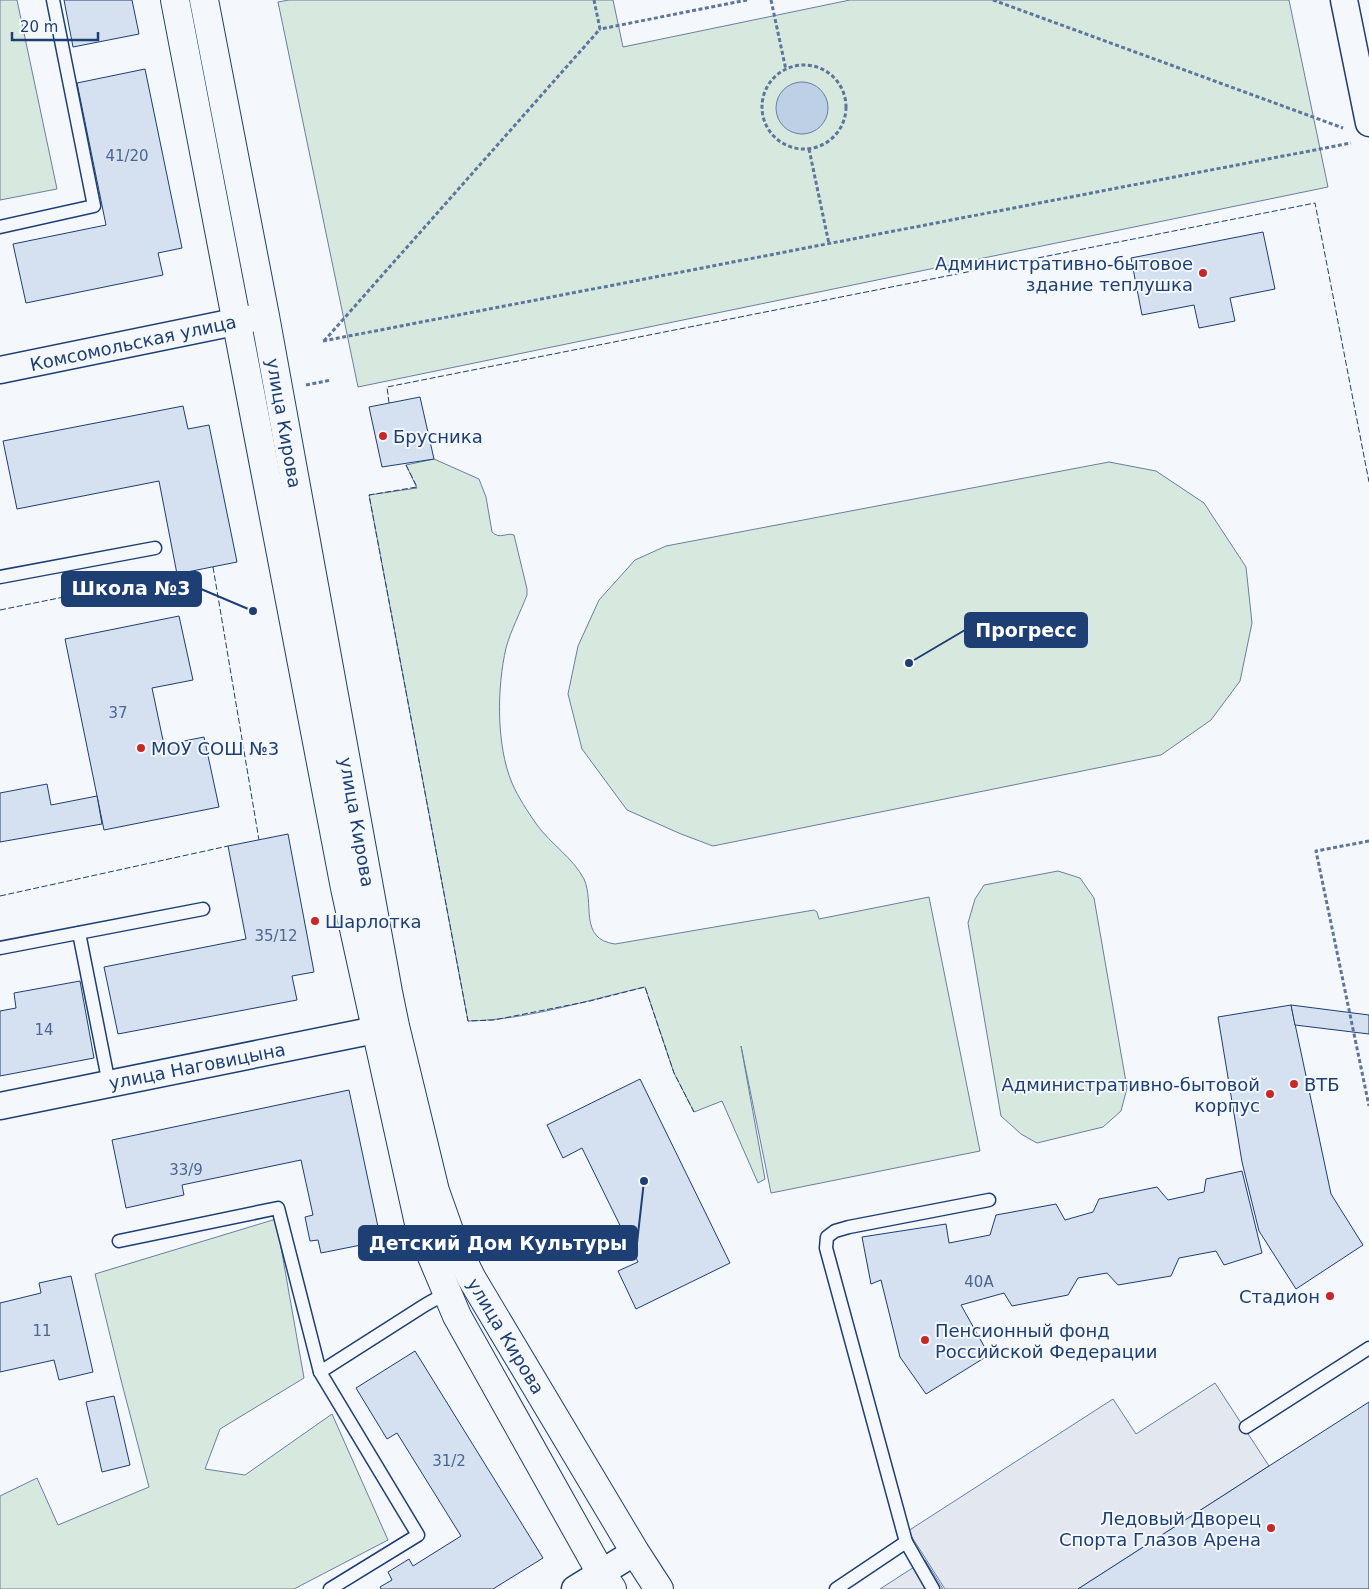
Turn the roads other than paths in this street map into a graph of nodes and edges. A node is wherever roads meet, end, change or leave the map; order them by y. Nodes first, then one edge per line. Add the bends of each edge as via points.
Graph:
1 (53, 0) edge
2 (175, 0) edge
3 (204, 0) edge
4 (1344, 0) edge
5 (1362, 119) edge
6 (0, 227) edge
7 (265, 316) junction
8 (237, 322) junction
9 (0, 370) edge
10 (155, 548) dead end
11 (0, 577) edge
12 (203, 909) dead end
13 (79, 933) junction
14 (0, 948) edge
15 (386, 1028) junction
16 (109, 1084) junction
17 (0, 1106) edge
18 (989, 1200) dead end
19 (119, 1240) dead end
20 (472, 1279) junction
21 (447, 1293) junction
22 (1369, 1348) edge
23 (320, 1372) junction
24 (1246, 1427) dead end
25 (906, 1542) junction
26 (634, 1552) junction
27 (607, 1581) edge
28 (330, 1589) edge
29 (575, 1589) edge
30 (659, 1589) edge
31 (836, 1589) edge
32 (933, 1589) edge

1 - 6 lane via 94,206
2 - 8 main road, улица Кирова
3 - 7 main road, улица Кирова
4 - 5 street
7 - 8 street, Комсомольская улица
7 - 15 main road, улица Кирова
8 - 9 street, Комсомольская улица
8 - 15 main road, улица Кирова via 346,888
10 - 11 lane
12 - 13 lane
13 - 14 lane
13 - 16 lane
15 - 16 street, улица Наговицына
15 - 20 main road, улица Кирова via 435,1191 452,1239
15 - 21 main road, улица Кирова via 420,1228
16 - 17 street, улица Наговицына
18 - 25 lane via 848,1227 827,1237 826,1248
19 - 23 lane via 278,1208
20 - 21 lane
20 - 26 main road, улица Кирова
21 - 23 lane
21 - 27 main road, улица Кирова
22 - 24 lane
23 - 28 lane via 418,1535
25 - 31 lane
25 - 32 lane
26 - 27 street
26 - 30 main road, улица Кирова
27 - 29 street

